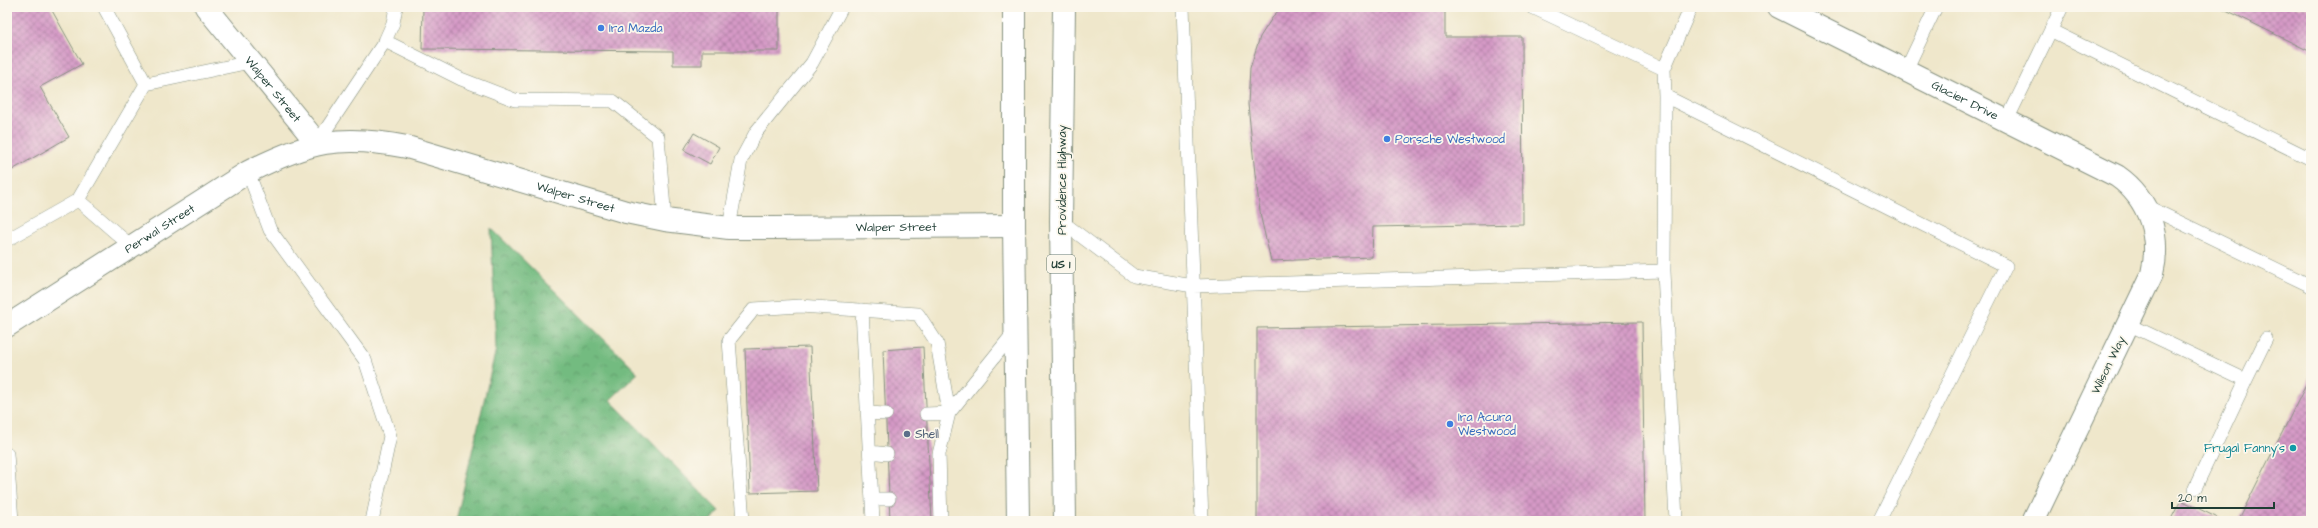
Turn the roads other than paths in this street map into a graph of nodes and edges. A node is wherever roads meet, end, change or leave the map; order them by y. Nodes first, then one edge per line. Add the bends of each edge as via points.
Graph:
1 (104, 7) edge
2 (206, 7) edge
3 (842, 7) edge
4 (1014, 7) edge
5 (1064, 7) edge
6 (1183, 7) edge
7 (1532, 7) edge
8 (1691, 7) edge
9 (1779, 7) edge
10 (1936, 7) edge
11 (2062, 7) edge
12 (392, 9) edge
13 (2052, 31) junction
14 (385, 41) junction
15 (250, 62) junction
16 (1664, 69) junction
17 (1906, 70) junction
18 (146, 84) junction
19 (1666, 96) junction
20 (2007, 120) junction
21 (317, 143) junction
22 (2311, 159) edge
23 (248, 172) junction
24 (78, 200) junction
25 (2143, 204) junction
26 (665, 220) junction
27 (1061, 221) junction
28 (1014, 226) junction
29 (729, 228) junction
30 (7, 240) edge
31 (132, 246) junction
32 (1664, 271) junction
33 (1193, 286) junction
34 (2311, 286) edge
35 (862, 310) junction
36 (2128, 324) junction
37 (7, 326) edge
38 (1016, 330) junction
39 (2266, 339) dead end
40 (2246, 380) junction
41 (867, 413) junction
42 (949, 413) junction
43 (886, 414) dead end
44 (926, 414) dead end
45 (870, 452) junction
46 (7, 454) edge
47 (887, 454) dead end
48 (2195, 488) dead end
49 (873, 499) junction
50 (889, 499) dead end
51 (12, 521) edge
52 (372, 521) edge
53 (743, 521) edge
54 (873, 521) edge
55 (941, 521) edge
56 (1018, 521) edge
57 (1065, 521) edge
58 (1202, 521) edge
59 (1676, 521) edge
60 (1879, 521) edge
61 (2033, 521) edge

1 - 18 lane
2 - 15 street, Walper Street
3 - 29 lane via 812,63 756,132 741,160
4 - 28 street
5 - 27 street, Providence Highway / US 1
6 - 33 lane
7 - 16 lane
8 - 16 lane
9 - 17 street, Glacier Drive
10 - 17 lane
11 - 13 lane
12 - 14 lane via 393,23
13 - 20 lane
13 - 22 lane
14 - 21 lane
14 - 26 lane via 461,79 515,100 613,101 658,137
15 - 18 lane
15 - 21 street, Walper Street
16 - 19 lane
17 - 20 street, Glacier Drive
18 - 24 lane
19 - 32 lane
19 - 60 lane via 2006,266
20 - 25 street, Glacier Drive via 2117,176 2135,192
21 - 23 street, Perwal Street via 282,155
21 - 26 street, Walper Street via 374,140 407,147 626,212
23 - 31 street, Perwal Street
23 - 52 lane via 270,230 365,360 390,436
24 - 30 lane
24 - 31 lane
25 - 34 lane
25 - 36 street, Wilson Way via 2155,236 2156,255 2152,274
26 - 29 street, Walper Street
27 - 33 lane via 1134,276
27 - 57 street, Providence Highway / US 1
28 - 29 street, Walper Street
28 - 38 street
31 - 37 street, Perwal Street
32 - 33 lane
32 - 59 lane
33 - 58 lane
35 - 41 lane
35 - 42 lane via 918,314 937,343
35 - 53 lane via 800,306 754,309 729,340
36 - 40 lane
36 - 61 street, Wilson Way
38 - 42 lane
38 - 56 street
39 - 40 lane
40 - 48 lane
41 - 43 lane
41 - 45 lane
42 - 44 lane
42 - 55 lane via 934,454 936,498
45 - 47 lane
45 - 49 lane
46 - 51 lane
49 - 50 lane
49 - 54 lane

